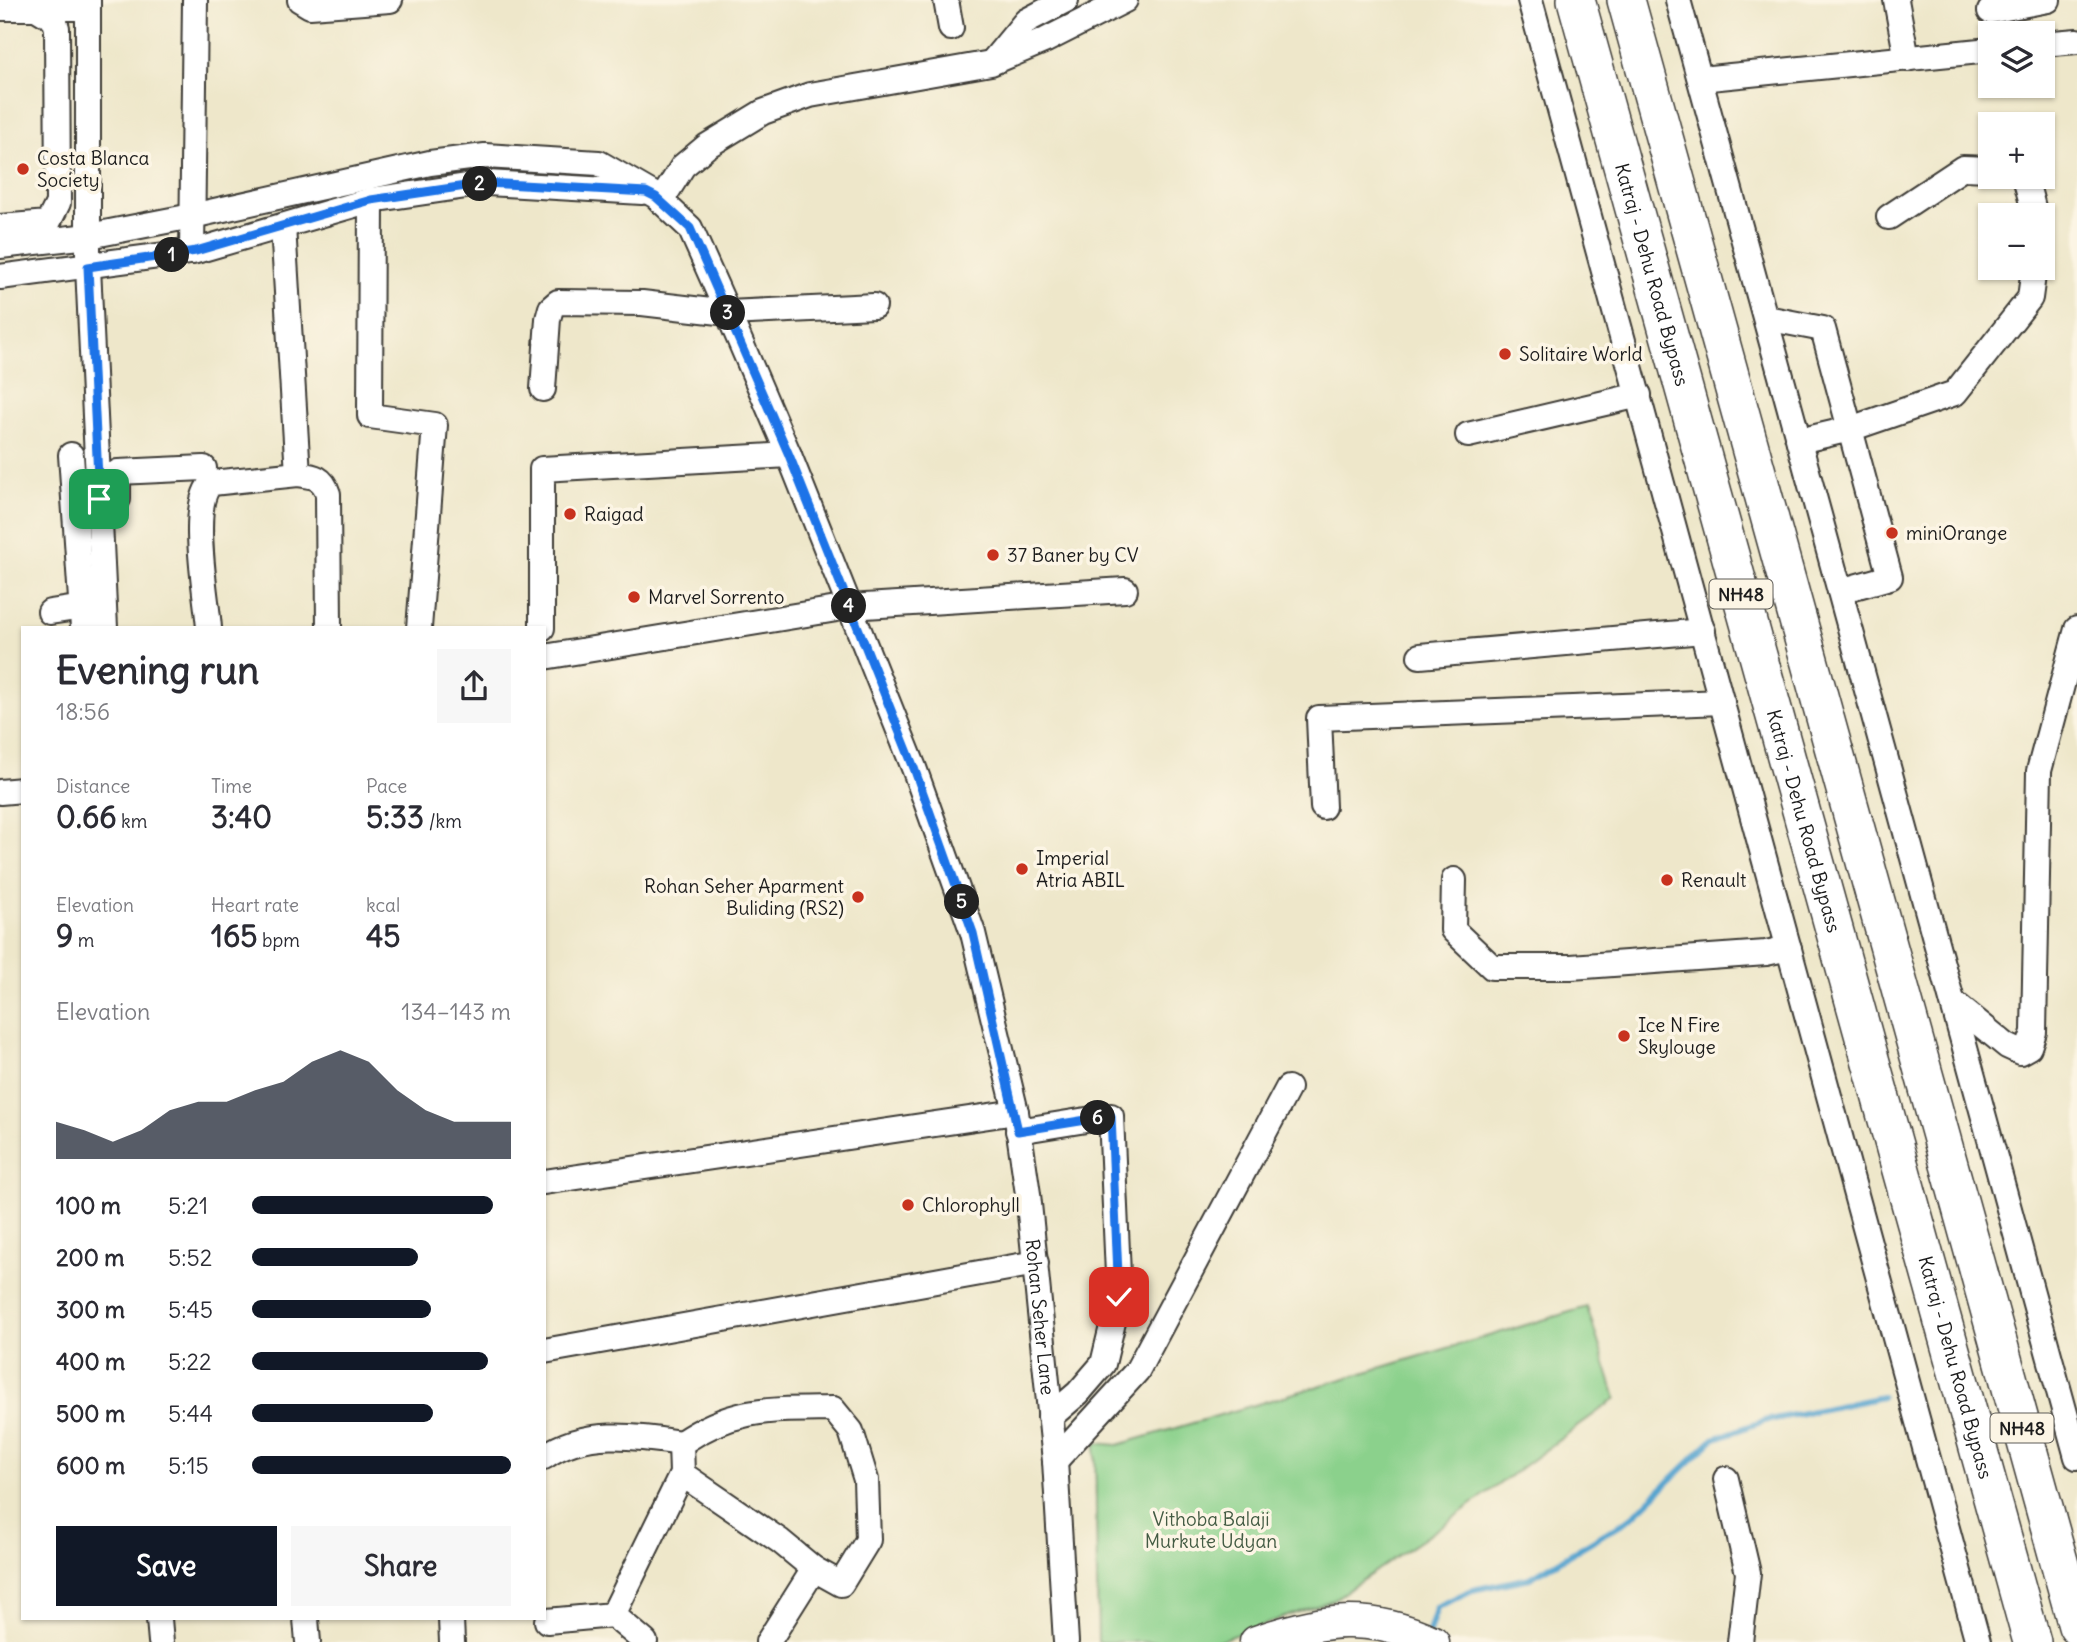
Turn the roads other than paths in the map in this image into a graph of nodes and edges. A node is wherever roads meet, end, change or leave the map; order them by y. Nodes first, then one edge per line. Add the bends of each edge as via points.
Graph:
1 (195, 0) edge
2 (299, 0) edge
3 (390, 0) edge
4 (946, 0) edge
5 (1125, 0) edge
6 (1530, 0) edge
7 (1576, 0) edge
8 (1626, 0) edge
9 (1678, 0) edge
10 (1896, 0) edge
11 (2048, 0) edge
12 (1057, 2) edge
13 (88, 4) edge
14 (0, 8) edge
15 (36, 8) junction
16 (1991, 15) edge
17 (951, 28) dead end
18 (2077, 41) edge
19 (2055, 43) edge
20 (1978, 51) edge
21 (1907, 59) junction
22 (991, 63) junction
23 (1700, 79) junction
24 (1978, 169) edge
25 (653, 197) junction
26 (371, 200) junction
27 (192, 216) junction
28 (1889, 217) dead end
29 (283, 226) junction
30 (0, 227) edge
31 (89, 236) junction
32 (0, 246) edge
33 (192, 252) junction
34 (88, 267) junction
35 (0, 277) edge
36 (2032, 280) edge
37 (874, 306) dead end
38 (728, 313) junction
39 (1766, 318) junction
40 (544, 389) dead end
41 (1639, 395) junction
42 (1850, 429) junction
43 (1468, 435) dead end
44 (1799, 441) junction
45 (71, 455) dead end
46 (789, 455) junction
47 (204, 468) dead end
48 (298, 474) junction
49 (99, 499) junction
50 (1125, 590) dead end
51 (1840, 590) junction
52 (849, 607) junction
53 (50, 612) dead end
54 (90, 613) edge
55 (103, 626) edge
56 (209, 626) edge
57 (329, 626) edge
58 (419, 626) edge
59 (542, 626) edge
60 (2077, 629) edge
61 (1703, 631) junction
62 (1420, 656) dead end
63 (546, 657) edge
64 (1722, 702) junction
65 (21, 790) edge
66 (0, 792) edge
67 (1324, 807) dead end
68 (1454, 880) dead end
69 (1789, 948) junction
70 (1953, 1002) junction
71 (1288, 1088) dead end
72 (1017, 1121) junction
73 (546, 1182) edge
74 (1036, 1263) junction
75 (546, 1351) edge
76 (2067, 1386) edge
77 (1050, 1417) junction
78 (681, 1443) junction
79 (546, 1456) edge
80 (2077, 1457) edge
81 (1055, 1461) junction
82 (682, 1474) junction
83 (1726, 1479) dead end
84 (814, 1569) junction
85 (613, 1615) junction
86 (159, 1620) edge
87 (306, 1620) edge
88 (451, 1620) edge
89 (546, 1625) edge
90 (2077, 1626) edge
91 (1422, 1640) edge
92 (161, 1642) edge
93 (307, 1642) edge
94 (452, 1642) edge
95 (645, 1642) edge
96 (768, 1642) edge
97 (1066, 1642) edge
98 (1256, 1642) edge
99 (1741, 1642) edge
100 (1978, 1642) edge
101 (2032, 1642) edge

1 - 27 street
2 - 3 street via 310,6
4 - 17 street
5 - 22 street
6 - 41 street
7 - 101 highway, Katraj - Dehu Road Bypass / NH48
8 - 90 highway, NH48
9 - 23 street
10 - 21 street
11 - 16 street
12 - 22 street via 1026,21
13 - 15 street
13 - 31 street
14 - 15 street
15 - 30 street via 54,19 57,28 58,203 48,223
18 - 19 street
20 - 21 street
21 - 23 street
22 - 25 street via 810,94 763,112 707,146
23 - 39 street
24 - 28 street via 1963,168
25 - 26 street via 486,183
25 - 27 street, Rohan Seher Lane via 599,163 485,156 430,163
25 - 38 street, Rohan Seher Lane via 690,228
26 - 29 street
26 - 58 street via 370,416 435,425
27 - 31 street, Rohan Seher Lane
27 - 33 street
29 - 33 street
29 - 48 street
31 - 32 street, Rohan Seher Lane
31 - 34 street
33 - 34 street
34 - 35 street
34 - 49 street
36 - 42 street via 2030,298 1955,393
37 - 38 street
38 - 40 street via 642,303 558,302 548,319
38 - 46 street, Rohan Seher Lane
39 - 42 street via 1823,329
39 - 44 street
41 - 43 street
41 - 61 street
42 - 44 street
42 - 51 street via 1891,577
44 - 51 street
45 - 54 street
46 - 52 street, Rohan Seher Lane
46 - 59 street via 542,470
47 - 49 street via 118,472 118,499
48 - 56 street via 212,483 202,494 199,517
48 - 57 street via 316,476 328,494
49 - 54 street
50 - 52 street
51 - 70 street
52 - 63 street
52 - 72 street, Rohan Seher Lane via 914,768 968,920
53 - 54 street
54 - 55 street
60 - 70 street via 2039,771 2034,1032 2029,1047 2020,1052 2007,1046
61 - 62 street
61 - 64 street
64 - 67 street via 1319,718
64 - 69 street
65 - 66 street
68 - 69 street via 1453,930 1492,967 1571,967
69 - 100 street
70 - 76 street via 2003,1187
71 - 81 street via 1137,1371
72 - 73 street
72 - 74 street, Rohan Seher Lane
72 - 77 street via 1111,1116 1119,1297 1103,1364 1078,1394
74 - 75 street
74 - 77 street, Rohan Seher Lane
76 - 80 street
77 - 81 street, Rohan Seher Lane
78 - 79 street via 595,1436
78 - 82 street
78 - 84 street via 710,1423 766,1410 834,1409 851,1432 866,1480 868,1539 841,1584
81 - 97 street, Rohan Seher Lane
82 - 84 street
82 - 85 street
83 - 99 street via 1748,1573
84 - 96 street
85 - 89 street
85 - 95 street
86 - 92 street
87 - 93 street
88 - 94 street
91 - 98 main road via 1370,1622 1336,1620

